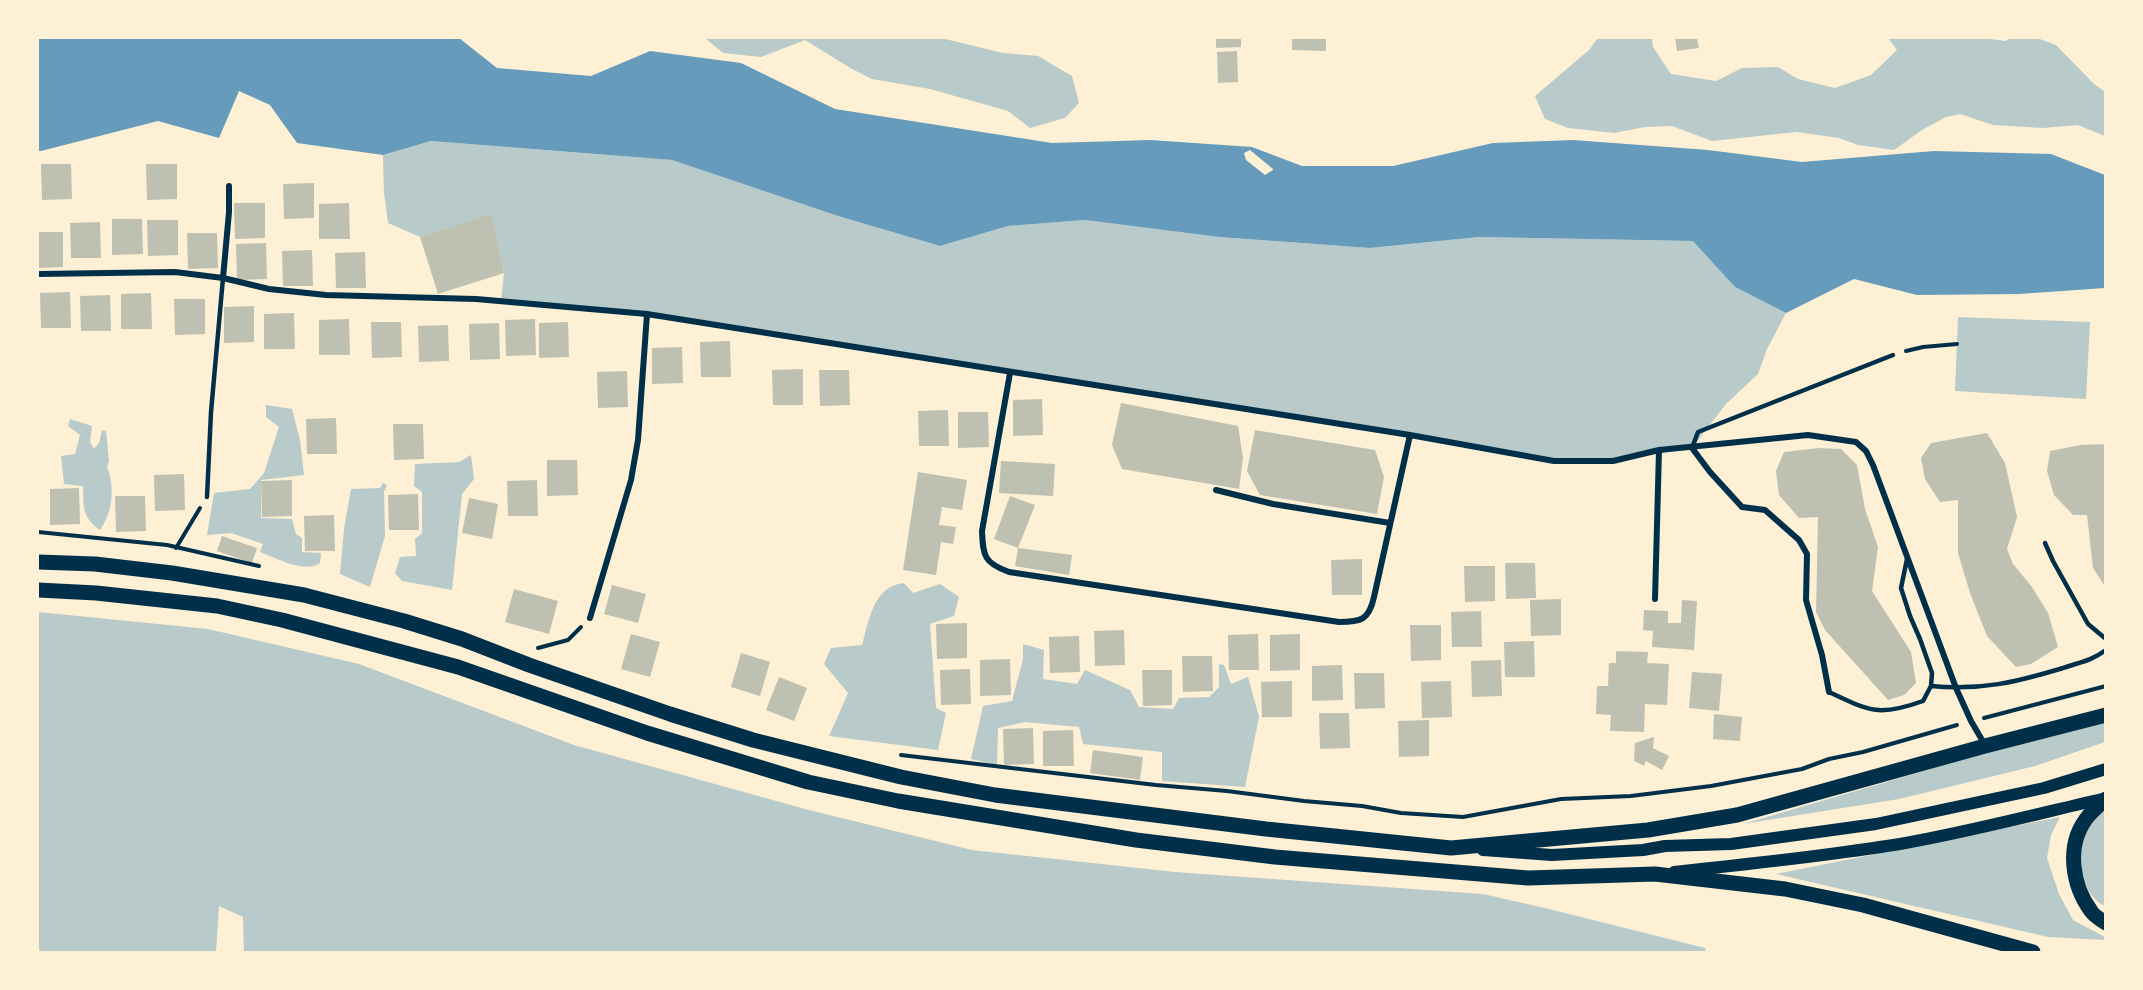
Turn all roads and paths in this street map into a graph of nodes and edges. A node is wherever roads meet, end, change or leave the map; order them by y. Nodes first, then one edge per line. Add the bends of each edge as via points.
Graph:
1 (229, 186) dead end
2 (38, 274) edge
3 (223, 278) junction
4 (647, 314) junction
5 (1957, 344) dead end
6 (1893, 355) joint
7 (1010, 373) junction
8 (1410, 435) junction
9 (1692, 448) junction
10 (1659, 450) junction
11 (1216, 490) dead end
12 (207, 497) joint
13 (1390, 523) junction
14 (38, 532) edge
15 (2045, 543) dead end
16 (177, 547) junction
17 (1907, 559) junction
18 (38, 562) edge
19 (269, 568) dead end
20 (172, 573) junction
21 (38, 590) edge
22 (1655, 599) dead end
23 (590, 618) joint
24 (2106, 639) edge
25 (2106, 650) edge
26 (541, 653) dead end
27 (1931, 686) junction
28 (2106, 686) edge
29 (1956, 688) junction
30 (1829, 692) joint
31 (2106, 715) edge
32 (1971, 721) junction
33 (1985, 746) junction
34 (892, 754) dead end
35 (2106, 769) edge
36 (2106, 798) edge
37 (1452, 848) junction
38 (1655, 874) junction
39 (2106, 923) edge
40 (2033, 952) edge

1 - 3 street
2 - 3 street via 175,272
3 - 4 street via 269,289 326,295 476,299
3 - 12 lane
4 - 7 street
4 - 23 street via 638,440 631,480
5 - 6 path
6 - 9 lane via 1698,432
7 - 8 street
7 - 13 street via 982,531 983,551 996,567 1021,574 1353,622 1364,619 1372,607
8 - 10 street via 1554,461 1613,461
8 - 13 street
9 - 10 street
9 - 17 street via 1808,435 1856,442 1873,465
9 - 30 street via 1742,507 1765,510 1799,540 1807,554 1806,600
10 - 22 street
11 - 13 street via 1273,504
12 - 16 path
14 - 16 path
15 - 24 lane via 2088,624
16 - 19 path
16 - 20 path
17 - 27 lane via 1901,588 1932,673
17 - 29 street
18 - 20 main road
20 - 37 main road via 304,595 404,621 670,714 753,740 901,777 995,795
21 - 38 main road via 96,592 217,606 282,620 458,667 647,733 796,778 920,805 1136,840 1275,857 1527,878
23 - 26 path via 568,640 532,650
25 - 29 lane via 2092,660 2015,682
27 - 29 lane
27 - 30 lane via 1923,701 1888,712 1865,710
28 - 32 path
29 - 32 street
31 - 33 main road
32 - 33 street
32 - 34 path via 1829,759 1802,770 1631,796 1561,799 1463,817
33 - 37 main road via 1737,816 1648,830
35 - 37 main road via 2044,788 1876,824 1731,844 1552,855
36 - 38 main road via 1901,843 1806,858
36 - 39 main road via 2085,820 2074,844 2073,862 2080,890 2092,913
38 - 40 main road via 1785,889 1863,905

